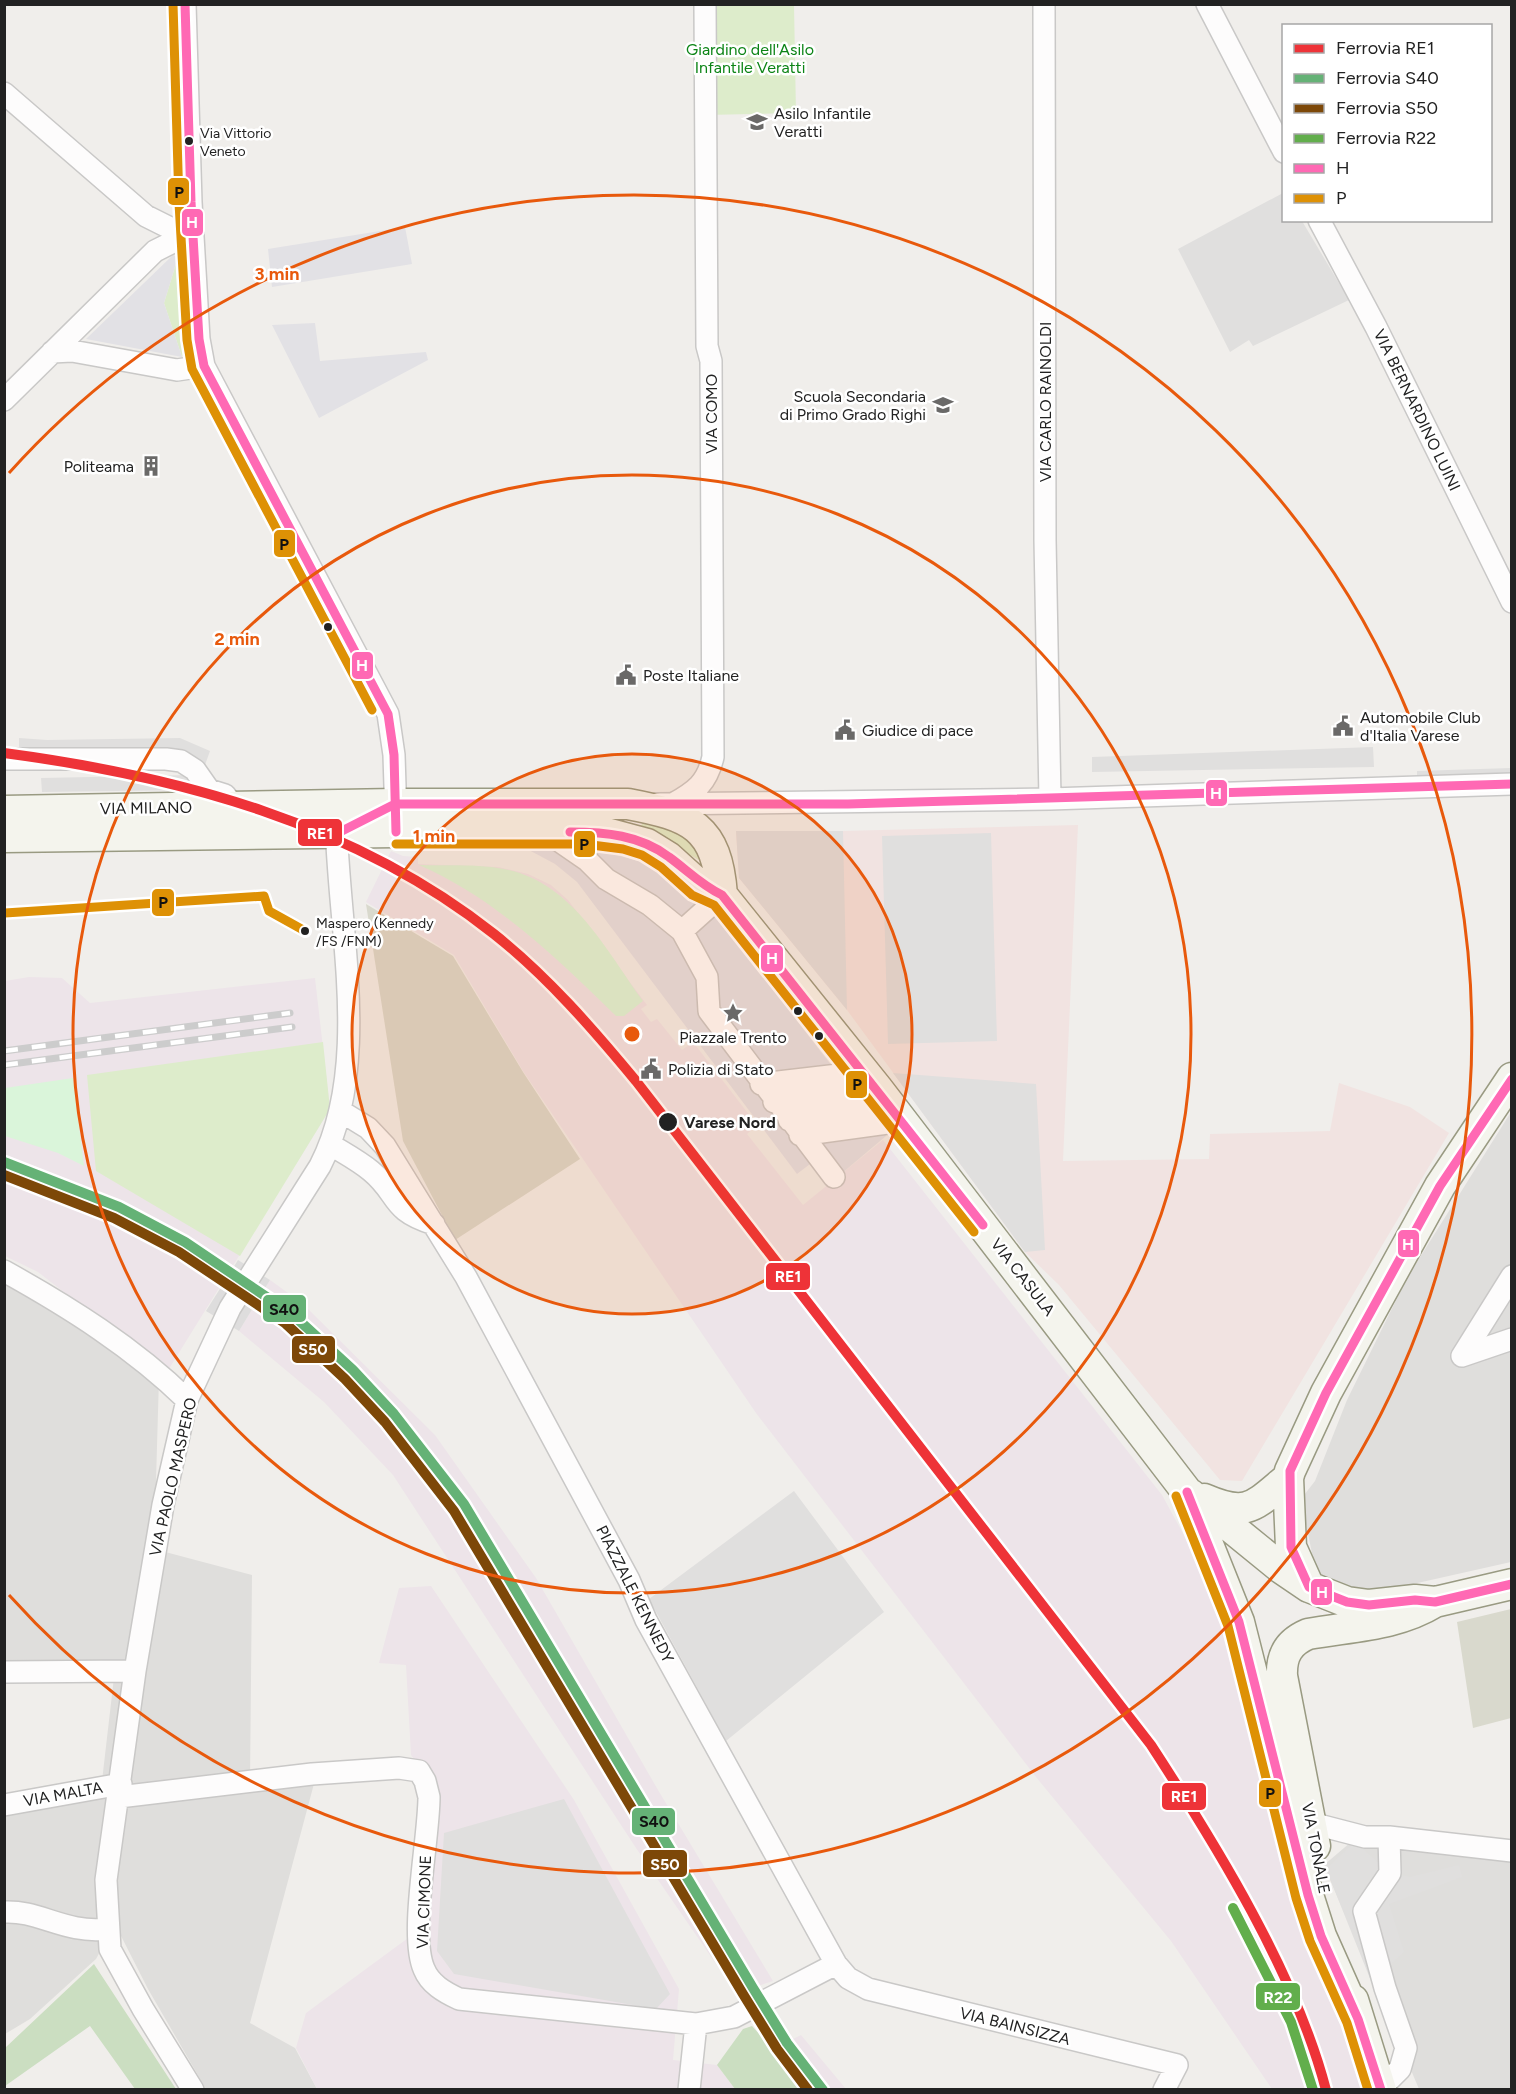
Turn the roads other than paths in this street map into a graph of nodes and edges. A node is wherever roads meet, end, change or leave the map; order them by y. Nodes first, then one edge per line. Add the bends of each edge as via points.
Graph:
1 (184, 4) edge
2 (705, 4) edge
3 (1044, 4) edge
4 (1207, 4) edge
5 (4, 93) edge
6 (1282, 148) edge
7 (1320, 222) edge
8 (193, 232) junction
9 (52, 352) junction
10 (204, 366) junction
11 (4, 400) edge
12 (1512, 602) edge
13 (4, 759) edge
14 (1512, 784) edge
15 (1050, 799) junction
16 (628, 804) junction
17 (671, 805) junction
18 (234, 807) junction
19 (4, 811) edge
20 (396, 818) junction
21 (336, 820) junction
22 (521, 831) junction
23 (585, 832) joint
24 (4, 837) edge
25 (722, 895) junction
26 (681, 931) junction
27 (1512, 1078) edge
28 (761, 1084) junction
29 (883, 1097) junction
30 (774, 1102) junction
31 (342, 1112) junction
32 (795, 1127) junction
33 (331, 1145) junction
34 (834, 1177) dead end
35 (434, 1224) junction
36 (4, 1271) edge
37 (1512, 1276) edge
38 (1512, 1339) edge
39 (187, 1400) junction
40 (1288, 1478) junction
41 (1187, 1492) junction
42 (1512, 1584) edge
43 (1309, 1587) junction
44 (1435, 1602) junction
45 (135, 1671) junction
46 (4, 1672) edge
47 (1269, 1680) junction
48 (120, 1790) junction
49 (14, 1803) edge
50 (1311, 1823) junction
51 (1389, 1837) junction
52 (1512, 1851) edge
53 (4, 1912) edge
54 (107, 1929) junction
55 (836, 1964) junction
56 (1358, 2019) junction
57 (696, 2024) junction
58 (1381, 2089) edge
59 (193, 2090) edge
60 (688, 2090) edge
61 (1164, 2090) edge

1 - 8 street
2 - 17 street, VIA COMO via 713,757 702,787
3 - 15 street, VIA CARLO RAINOLDI via 1045,540
4 - 6 street
5 - 8 street via 146,216 170,228
7 - 12 street, VIA BERNARDINO LUINI
8 - 9 street via 155,251
8 - 10 street
9 - 10 street via 72,351 177,370
9 - 11 street
10 - 20 street via 387,714 393,738
13 - 18 street via 150,757 181,761 195,770 209,790 225,795
14 - 15 street, VIA MILANO
15 - 17 street, VIA MILANO
16 - 17 street, VIA MILANO
16 - 20 main road, VIA MILANO
16 - 25 main road via 659,810 695,825 716,852
18 - 19 main road, VIA MILANO
18 - 21 main road, VIA MILANO
20 - 21 main road, VIA MILANO
20 - 22 main road, VIA MILANO
21 - 24 main road, VIA MILANO
21 - 31 street, VIA PAOLO MASPERO via 350,1039
22 - 23 main road, VIA MILANO
22 - 26 street via 558,840
23 - 25 main road, VIA CASULA via 647,844 699,885
25 - 26 street
25 - 29 main road, VIA CASULA
26 - 28 street via 707,976 709,1011
27 - 40 main road via 1440,1186 1326,1394
28 - 29 street
28 - 30 street
29 - 30 street
29 - 32 street
29 - 41 main road, VIA CASULA
30 - 32 street
31 - 33 street, VIA PAOLO MASPERO
31 - 35 street, PIAZZALE KENNEDY via 368,1128 386,1146
32 - 34 street
33 - 35 street via 370,1169 395,1203 412,1218
33 - 39 street, VIA PAOLO MASPERO via 230,1308
35 - 55 street, PIAZZALE KENNEDY
36 - 39 street via 84,1319 164,1377
37 - 38 street via 1462,1356
39 - 45 street, VIA PAOLO MASPERO via 163,1505
40 - 41 main road via 1259,1502 1242,1510 1222,1507
40 - 43 main road via 1291,1547
41 - 43 main road
41 - 47 main road
42 - 44 main road
43 - 44 main road via 1347,1602 1369,1605
44 - 47 main road via 1415,1614 1382,1623 1298,1638
45 - 46 street
45 - 48 street, VIA PAOLO MASPERO
47 - 50 main road, VIA TONALE
47 - 56 main road, VIA TONALE via 1308,1895
48 - 49 street, VIA MALTA
48 - 54 street, VIA PAOLO MASPERO via 106,1880
48 - 57 street, VIA CIMONE via 414,1769 423,1774 429,1797 420,1944 423,1968 437,1987 472,2001
50 - 51 street via 1365,1837
50 - 56 main road, VIA TONALE via 1323,1890
51 - 52 street
51 - 58 street, VIA TONALE via 1390,1873 1364,1911 1406,2049 1400,2069
53 - 54 street via 74,1929
54 - 59 street, VIA PAOLO MASPERO via 110,1948
55 - 57 street, VIA CIMONE via 734,2017
55 - 61 street, VIA BAINSIZZA via 848,1978 868,1989 1177,2065
56 - 58 main road, VIA TONALE
57 - 60 street

